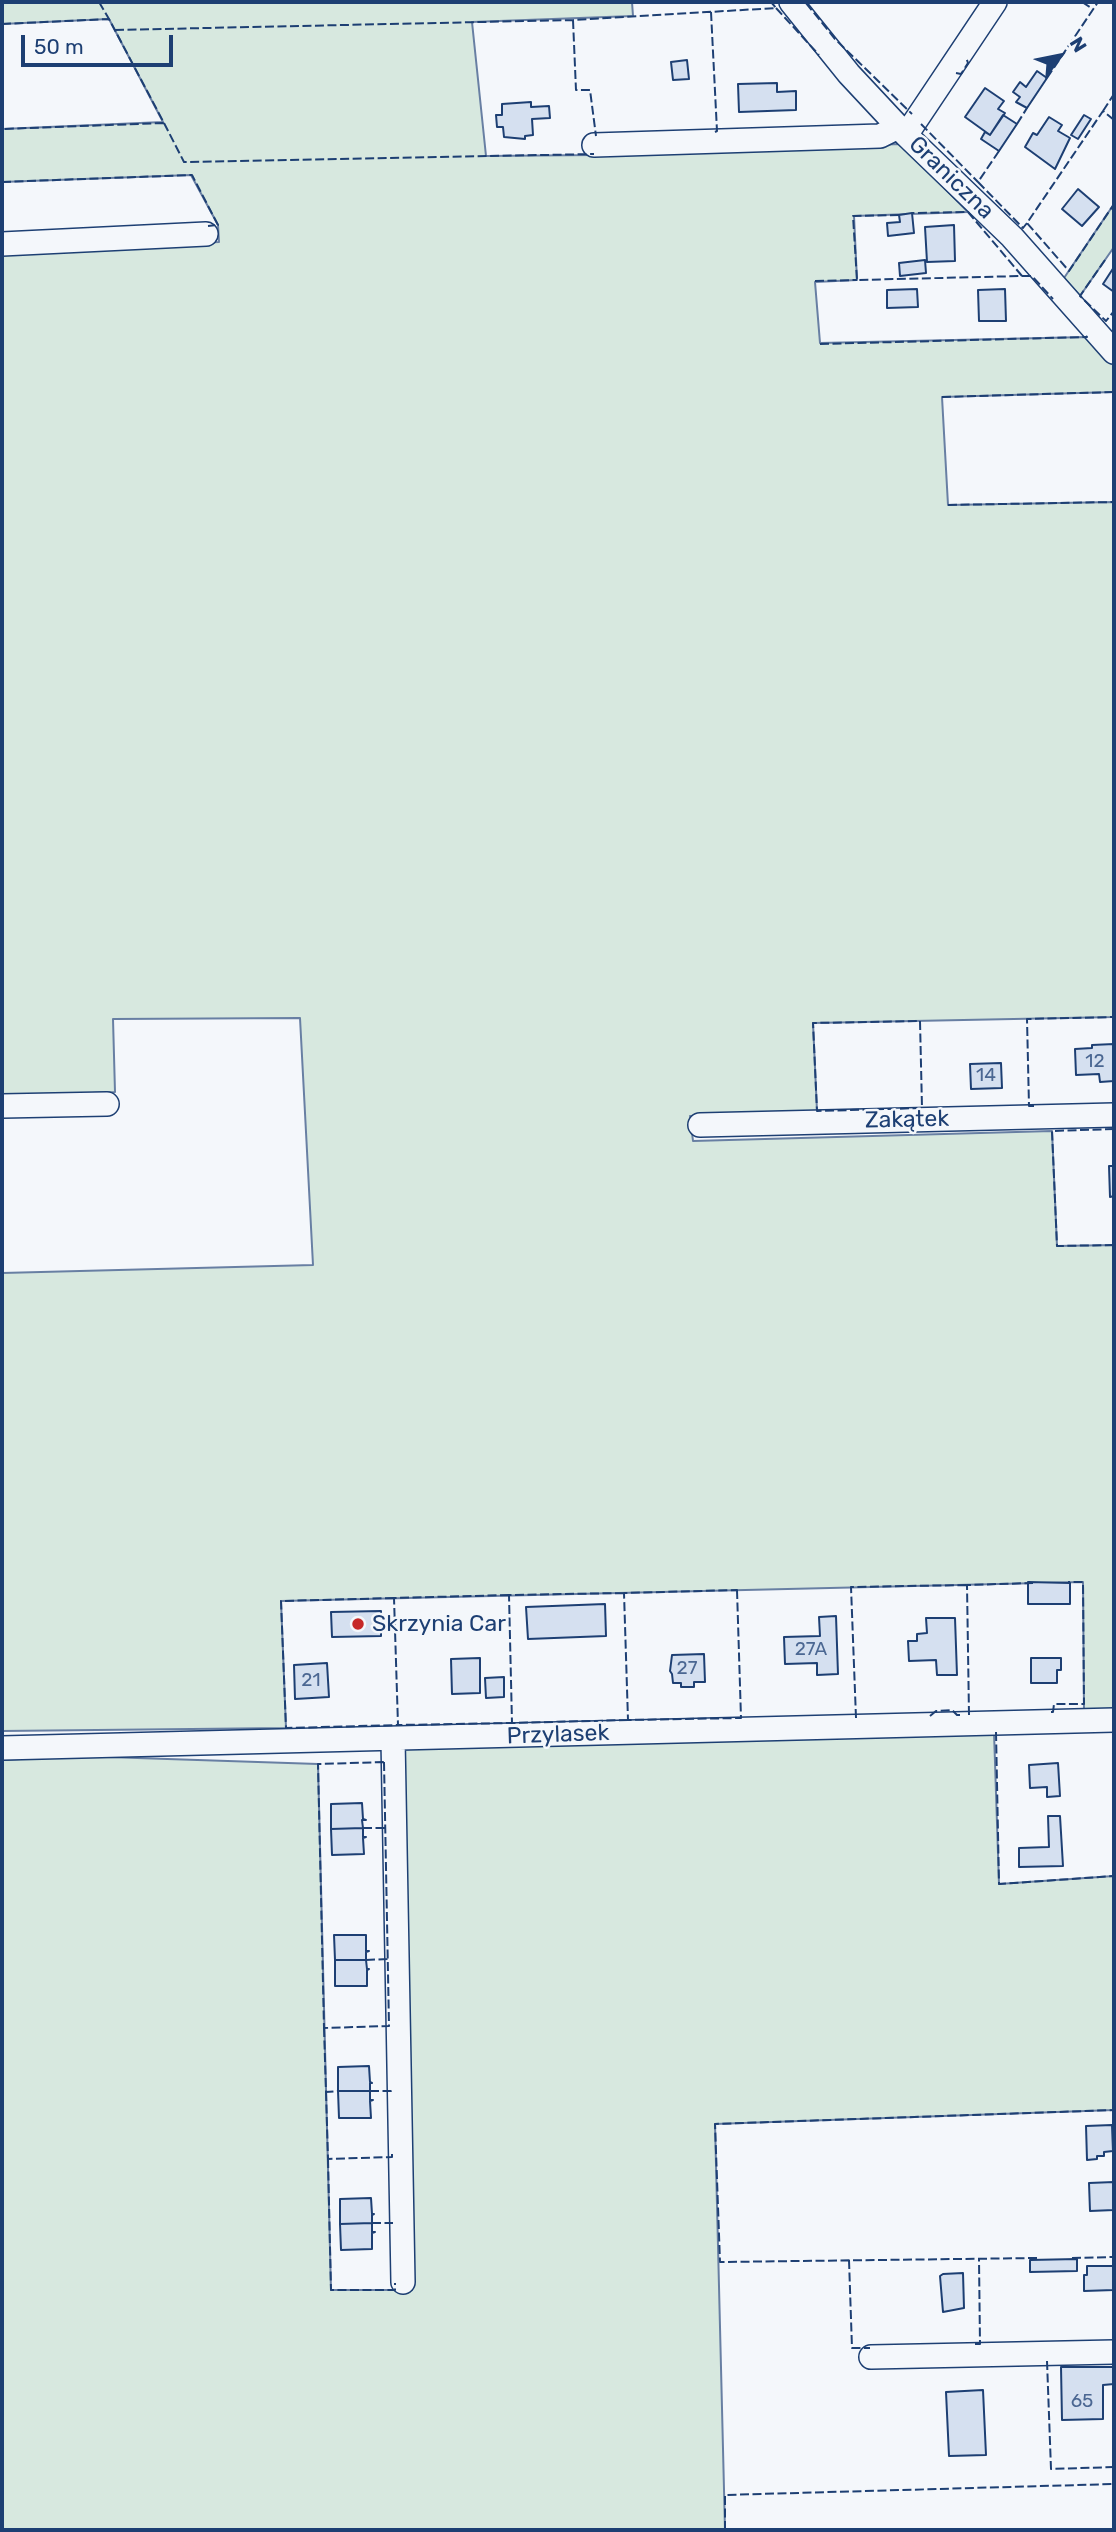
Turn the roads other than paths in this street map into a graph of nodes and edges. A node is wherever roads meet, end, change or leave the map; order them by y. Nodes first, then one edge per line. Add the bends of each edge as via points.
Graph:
1 (791, 2) edge
2 (995, 2) edge
3 (902, 131) junction
4 (594, 145) dead end
5 (206, 234) dead end
6 (2, 244) edge
7 (1114, 352) edge
8 (107, 1104) dead end
9 (2, 1106) edge
10 (1114, 1115) edge
11 (700, 1125) dead end
12 (1114, 1720) edge
13 (393, 1740) junction
14 (2, 1748) edge
15 (403, 2282) dead end
16 (1114, 2352) edge
17 (871, 2357) dead end

1 - 3 street, Graniczna
2 - 3 street
3 - 4 street via 880,136
3 - 7 street, Graniczna via 1012,237
5 - 6 street
8 - 9 street
10 - 11 street, Zakątek
12 - 13 street, Przylasek
13 - 14 street, Przylasek
13 - 15 street
16 - 17 street

